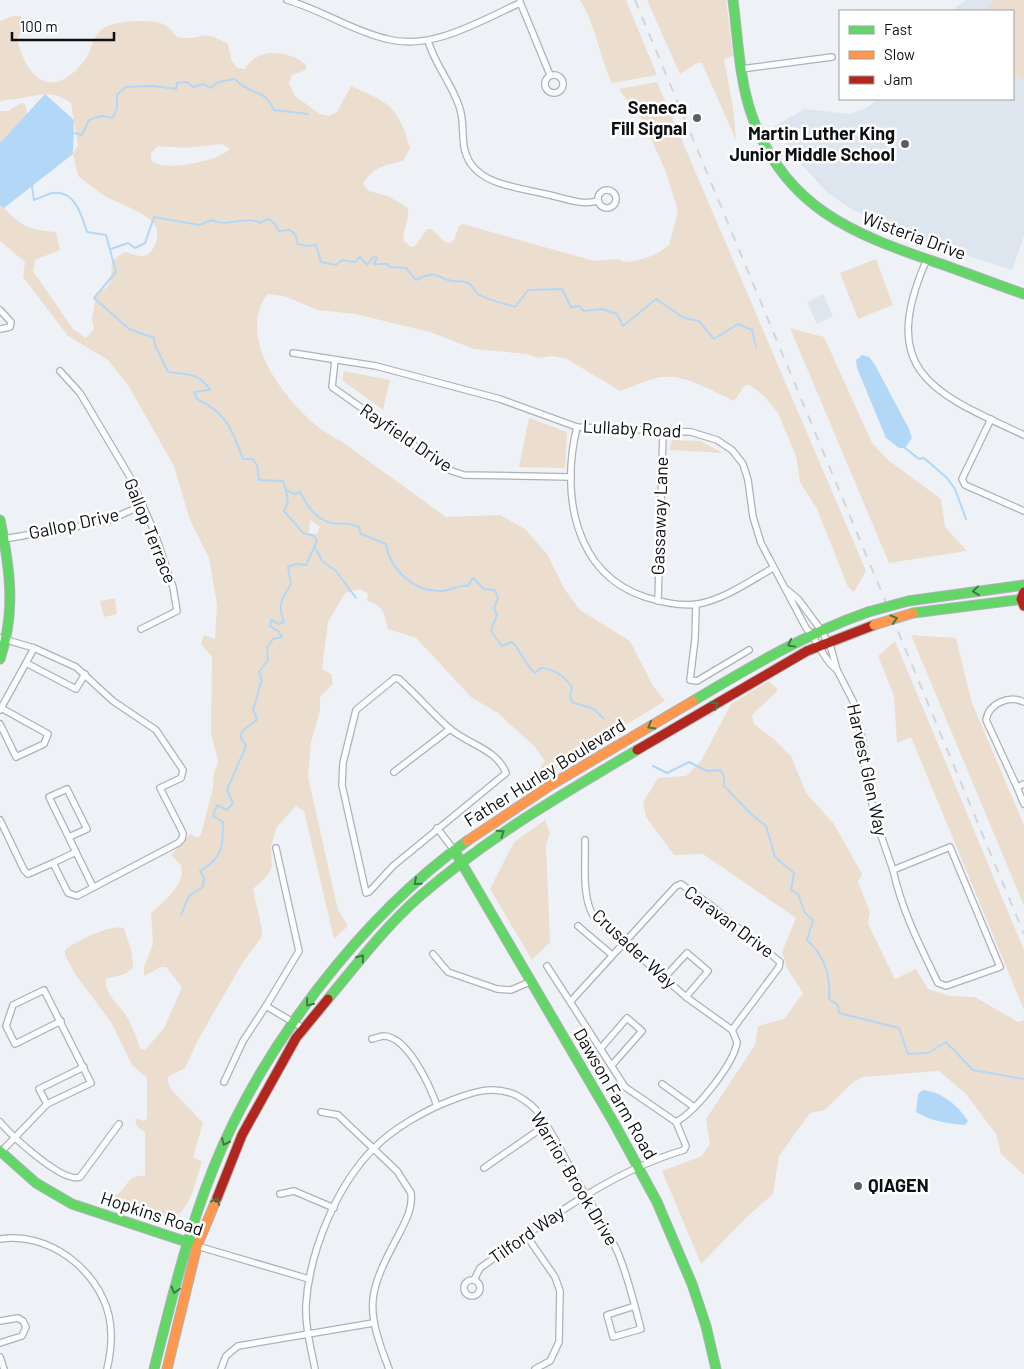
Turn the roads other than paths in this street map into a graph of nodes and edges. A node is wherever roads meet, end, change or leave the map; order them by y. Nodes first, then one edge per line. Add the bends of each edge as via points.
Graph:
1 (288, 0) edge
2 (733, 0) edge
3 (520, 2) edge
4 (428, 41) junction
5 (832, 58) dead end
6 (741, 69) junction
7 (550, 75) dead end
8 (598, 201) dead end
9 (927, 259) junction
10 (1024, 294) edge
11 (0, 310) edge
12 (0, 329) edge
13 (293, 353) dead end
14 (335, 360) junction
15 (60, 371) dead end
16 (991, 420) junction
17 (577, 427) junction
18 (663, 432) junction
19 (1024, 435) edge
20 (571, 477) junction
21 (143, 505) junction
22 (1024, 511) edge
23 (0, 520) edge
24 (4, 538) junction
25 (773, 568) junction
26 (1024, 585) edge
27 (788, 590) junction
28 (1023, 599) edge
29 (658, 601) junction
30 (696, 604) junction
31 (141, 629) dead end
32 (821, 630) junction
33 (812, 634) junction
34 (4, 639) edge
35 (824, 644) junction
36 (34, 648) junction
37 (749, 650) dead end
38 (0, 659) edge
39 (26, 663) junction
40 (837, 670) junction
41 (85, 674) junction
42 (1024, 702) edge
43 (0, 709) edge
44 (0, 724) edge
45 (450, 729) junction
46 (394, 772) dead end
47 (1024, 784) edge
48 (1017, 787) junction
49 (1024, 804) edge
50 (0, 820) edge
51 (437, 828) junction
52 (69, 838) junction
53 (585, 840) dead end
54 (276, 848) dead end
55 (454, 850) junction
56 (76, 852) junction
57 (461, 862) junction
58 (53, 863) junction
59 (893, 870) junction
60 (94, 887) junction
61 (578, 926) dead end
62 (624, 944) junction
63 (433, 954) dead end
64 (612, 955) junction
65 (547, 966) dead end
66 (664, 978) junction
67 (532, 981) junction
68 (686, 998) junction
69 (571, 1001) junction
70 (266, 1006) junction
71 (61, 1021) junction
72 (293, 1023) junction
73 (303, 1028) junction
74 (732, 1030) junction
75 (372, 1039) dead end
76 (601, 1048) junction
77 (612, 1065) junction
78 (84, 1067) junction
79 (224, 1082) dead end
80 (662, 1084) dead end
81 (47, 1104) junction
82 (438, 1106) junction
83 (694, 1107) junction
84 (321, 1112) dead end
85 (0, 1122) edge
86 (676, 1122) junction
87 (119, 1124) dead end
88 (546, 1125) junction
89 (16, 1137) junction
90 (374, 1148) junction
91 (0, 1152) edge
92 (484, 1168) dead end
93 (640, 1168) junction
94 (280, 1194) dead end
95 (586, 1196) junction
96 (334, 1208) junction
97 (526, 1235) junction
98 (0, 1239) edge
99 (187, 1242) junction
100 (197, 1246) junction
101 (309, 1279) junction
102 (474, 1280) dead end
103 (635, 1306) junction
104 (0, 1321) edge
105 (373, 1323) junction
106 (308, 1334) junction
107 (0, 1343) edge
108 (0, 1357) edge
109 (4, 1369) edge
110 (107, 1369) edge
111 (154, 1369) edge
112 (167, 1369) edge
113 (221, 1369) edge
114 (315, 1369) edge
115 (389, 1369) edge
116 (535, 1369) edge
117 (716, 1369) edge

1 - 4 street via 386,39
2 - 6 main road, Wisteria Drive
3 - 4 street
3 - 7 street
4 - 8 street via 435,63 459,104 466,152 477,170 498,182 587,203
5 - 6 street
6 - 9 main road, Wisteria Drive via 750,109 767,148 807,198 849,230
9 - 10 main road, Wisteria Drive
9 - 16 street via 907,322 910,346 919,369 934,388
11 - 12 street via 11,322 10,327
13 - 14 street, Lullaby Road
14 - 17 street, Lullaby Road via 376,366 500,399
14 - 20 street, Rayfield Drive via 332,387 449,470 464,475
15 - 21 street, Gallop Terrace via 93,413
16 - 19 street
16 - 22 street via 962,479 965,485
17 - 18 street, Lullaby Road
17 - 20 street
18 - 25 street, Lullaby Road via 705,434 732,450 748,480 753,517
18 - 29 street, Gassaway Lane
20 - 29 street via 573,516 588,551 616,582 636,594
21 - 24 street, Gallop Drive via 107,521
21 - 31 street, Gallop Terrace via 170,578 177,611
23 - 24 main road
24 - 34 main road via 12,598
25 - 27 street, Lullaby Road
25 - 30 street via 719,598
26 -> 32 main road, Father Hurley Boulevard, bridge via 908,601
27 - 32 street, Lullaby Road
27 - 33 street, Lullaby Road via 792,603
35 -> 28 main road, Father Hurley Boulevard, bridge via 913,613
29 - 30 street
30 - 37 street via 690,680 697,681
32 - 33 main road, Father Hurley Boulevard
32 - 35 street, Harvest Glen Way
33 - 35 street, Harvest Glen Way
33 -> 55 main road, Father Hurley Boulevard via 538,792
34 - 36 street
34 - 38 main road
35 - 40 street, Harvest Glen Way
35 - 40 street, Harvest Glen Way via 829,664
57 -> 35 main road, Father Hurley Boulevard via 547,803
36 - 39 street
36 - 41 street via 69,663
39 - 41 street via 76,689
39 - 43 street
40 - 59 street, Harvest Glen Way via 860,721 866,780
41 - 60 street via 113,701 156,730 183,770 181,778 160,788 183,833 182,839
42 - 48 street via 1014,698 993,705 987,711 986,720
43 - 44 street via 48,734 44,744 16,758
45 - 46 street
45 - 51 street via 492,754 506,773
45 - 51 street via 395,678 356,710 343,763 342,785 366,892
47 - 48 street
48 - 49 street
50 - 58 street via 28,874
51 - 55 street
52 - 52 street via 49,797 67,789 87,829
52 - 56 street
53 - 62 street, Crusader Way via 588,904 594,917
54 - 70 street via 298,951
55 - 57 main road, Dawson Farm Road
55 -> 72 main road, Father Hurley Boulevard via 382,916
56 - 58 street
56 - 60 street
57 - 67 main road, Dawson Farm Road
73 -> 57 main road, Father Hurley Boulevard via 383,932
58 - 60 street via 72,896
59 - 59 street, Harvest Glen Way via 909,922 940,985 950,985 1000,967 950,847
61 - 64 street
62 - 64 street, Caravan Drive
62 - 66 street, Crusader Way
62 - 74 street, Caravan Drive via 680,884 777,957 779,967
63 - 67 street via 448,972 496,989 511,990
64 - 69 street, Caravan Drive
65 - 69 street
66 - 68 street, Crusader Way
66 - 68 street via 687,953 708,971
67 - 93 main road, Dawson Farm Road
68 - 74 street, Crusader Way
69 - 76 street
70 - 72 street
70 - 79 street via 243,1041
71 - 71 street via 44,990 13,1005 6,1026 15,1044
71 - 78 street
72 - 73 street
72 -> 99 main road, Father Hurley Boulevard via 229,1132
100 -> 73 main road, Father Hurley Boulevard via 242,1136
74 - 83 street via 736,1048
75 - 82 street via 383,1036 402,1046 421,1070
76 - 77 street
76 - 77 street via 627,1018 642,1031
77 - 86 street via 631,1092
78 - 81 street via 91,1083
78 - 81 street via 39,1089
80 - 83 street
81 - 89 street
82 - 88 street, Warrior Brook Drive via 475,1091 500,1090 527,1102
82 - 90 street, Warrior Brook Drive via 401,1127
83 - 86 street
84 - 90 street via 338,1115
85 - 89 street
86 - 93 street via 686,1146 684,1150
87 - 89 street via 80,1177 75,1179 46,1162
88 - 92 street
88 - 95 street, Warrior Brook Drive
89 - 91 street
90 - 96 street, Warrior Brook Drive via 354,1172
90 - 105 street via 404,1178 412,1200 409,1214 376,1281
91 - 99 main road, Hopkins Road via 36,1183 72,1204
93 - 95 street, Tilford Way
93 - 117 main road, Dawson Farm Road via 695,1290
94 - 96 street via 294,1191
95 - 97 street, Tilford Way
95 - 103 street, Warrior Brook Drive via 617,1251
96 - 101 street, Warrior Brook Drive via 317,1246
97 - 102 street, Tilford Way via 480,1268
97 - 116 street via 555,1276 560,1291 556,1348 550,1361
98 - 110 street via 38,1241 61,1251 79,1266 104,1302 109,1316 111,1335
99 - 100 main road, Hopkins Road
99 -> 111 main road, Father Hurley Boulevard
100 - 101 street, Hopkins Road
100 - 112 main road, Father Hurley Boulevard
101 - 106 street, Warrior Brook Drive
103 - 103 street, Warrior Brook Drive via 640,1329 613,1337 606,1315
104 - 107 street via 18,1318 26,1327 22,1336
105 - 106 street
105 - 115 street
106 - 113 street via 238,1346 226,1356
106 - 114 street, Warrior Brook Drive
108 - 109 street

